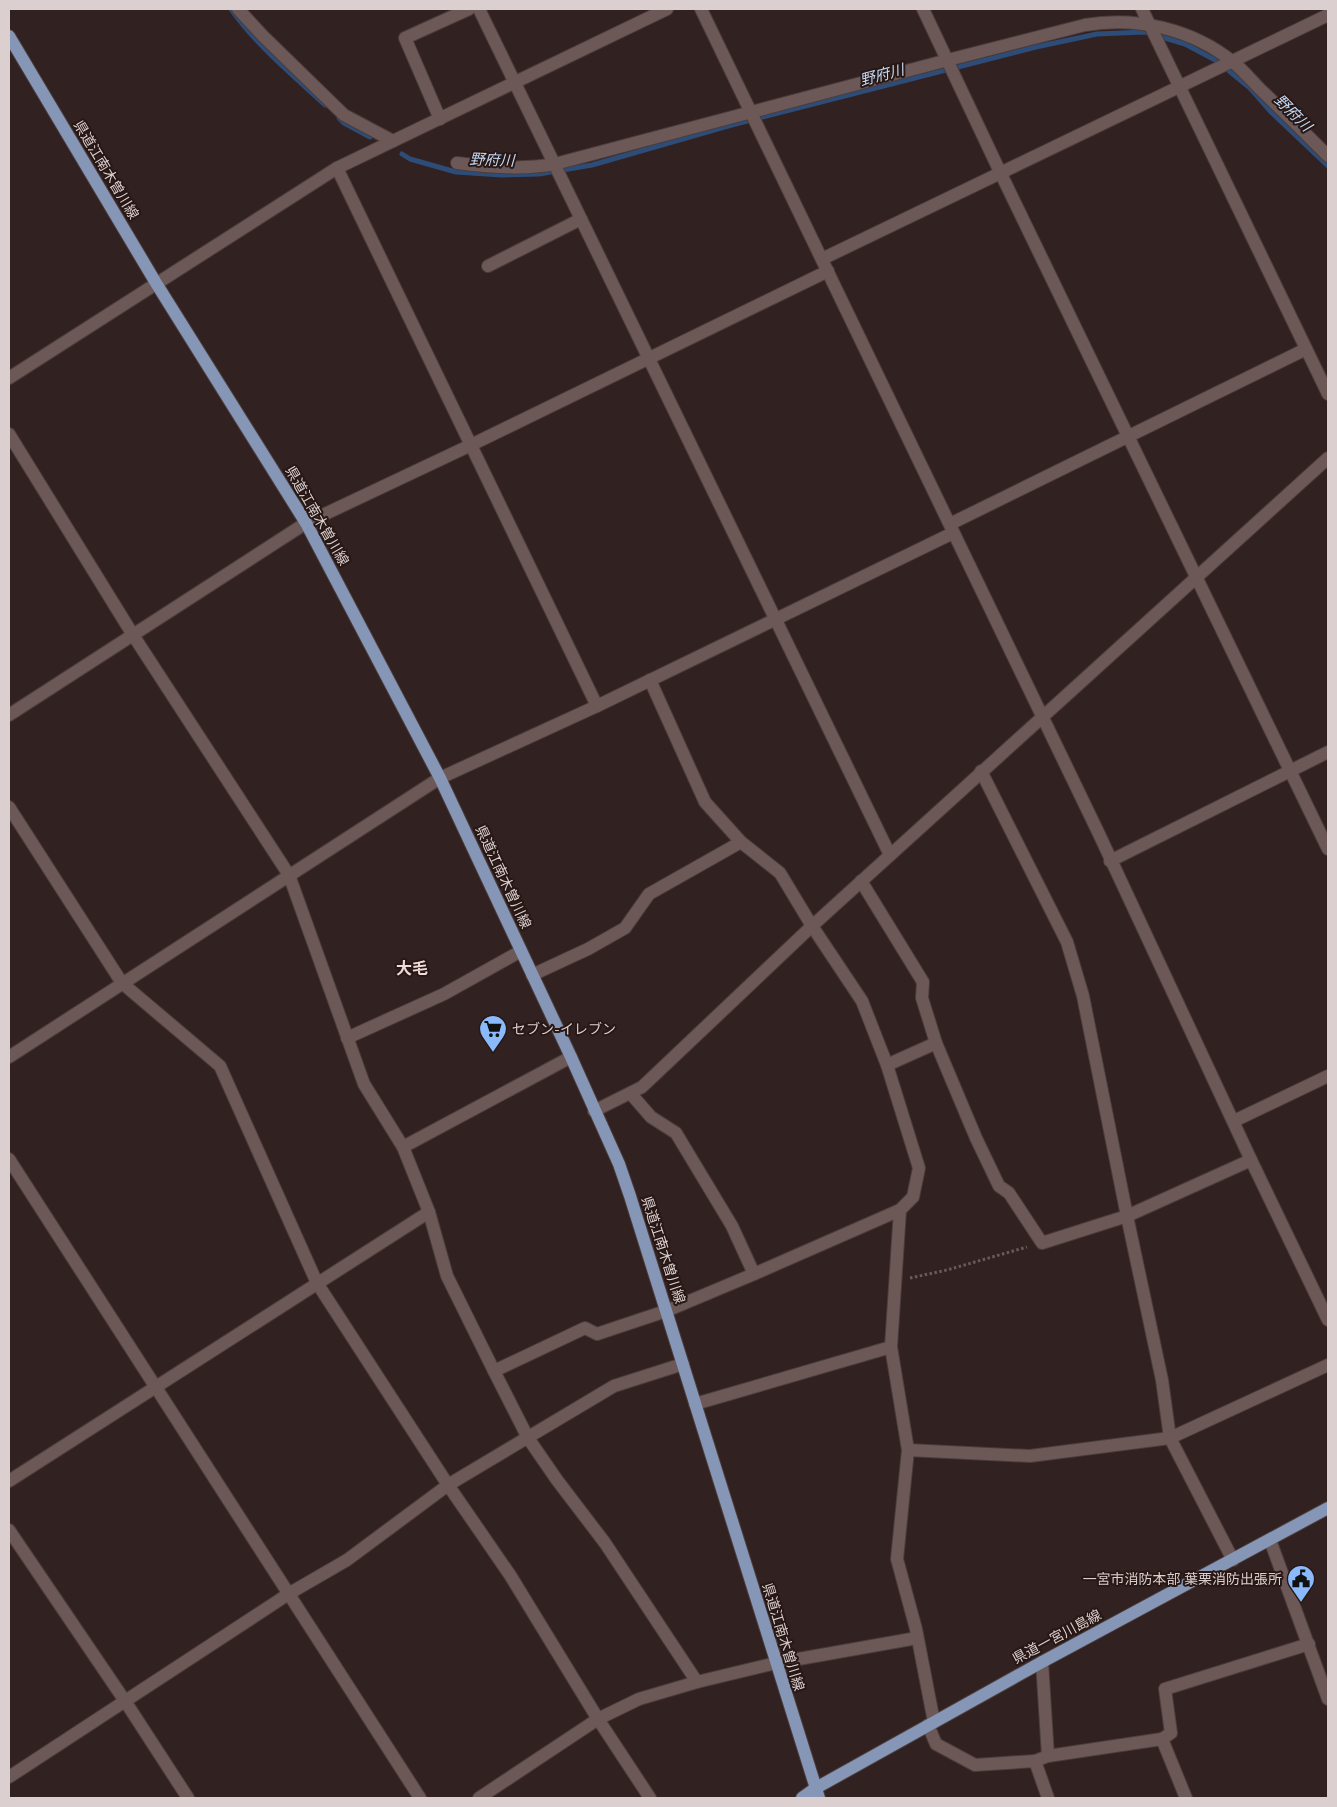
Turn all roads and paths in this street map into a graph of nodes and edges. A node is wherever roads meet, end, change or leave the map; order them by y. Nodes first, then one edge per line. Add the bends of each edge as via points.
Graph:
1 (238, 9) edge
2 (469, 9) edge
3 (479, 9) edge
4 (667, 9) edge
5 (701, 9) edge
6 (924, 9) edge
7 (1142, 9) edge
8 (1328, 15) edge
9 (1150, 27) junction
10 (9, 36) edge
11 (950, 65) junction
12 (1227, 65) junction
13 (515, 82) junction
14 (1179, 87) junction
15 (753, 117) junction
16 (440, 118) junction
17 (394, 141) junction
18 (1328, 156) edge
19 (458, 163) dead end
20 (337, 168) junction
21 (558, 170) junction
22 (1001, 174) junction
23 (581, 220) junction
24 (822, 259) junction
25 (488, 266) dead end
26 (828, 271) junction
27 (156, 282) junction
28 (1306, 349) junction
29 (648, 358) junction
30 (9, 378) edge
31 (1328, 394) edge
32 (9, 434) edge
33 (1127, 436) junction
34 (470, 445) junction
35 (1328, 458) edge
36 (306, 523) junction
37 (951, 529) junction
38 (1197, 578) junction
39 (774, 619) junction
40 (132, 635) junction
41 (650, 680) junction
42 (597, 706) junction
43 (9, 715) edge
44 (1042, 718) junction
45 (1328, 752) edge
46 (1290, 771) junction
47 (981, 772) junction
48 (440, 778) junction
49 (9, 806) edge
50 (741, 842) junction
51 (1328, 850) edge
52 (890, 855) junction
53 (1110, 861) junction
54 (289, 875) junction
55 (861, 881) junction
56 (812, 926) junction
57 (521, 951) junction
58 (532, 975) junction
59 (122, 983) junction
60 (347, 1038) junction
61 (936, 1043) junction
62 (9, 1057) edge
63 (571, 1058) junction
64 (887, 1065) junction
65 (1328, 1076) edge
66 (631, 1094) junction
67 (594, 1112) junction
68 (1234, 1121) junction
69 (403, 1147) junction
70 (9, 1159) edge
71 (1251, 1160) junction
72 (900, 1210) junction
73 (429, 1212) junction
74 (1127, 1216) junction
75 (1042, 1243) junction
76 (754, 1274) junction
77 (896, 1281) junction
78 (317, 1283) junction
79 (666, 1310) junction
80 (1328, 1320) edge
81 (891, 1347) junction
82 (683, 1364) junction
83 (1328, 1365) edge
84 (494, 1371) junction
85 (157, 1388) junction
86 (695, 1404) junction
87 (528, 1438) junction
88 (1170, 1438) junction
89 (908, 1450) junction
90 (9, 1481) edge
91 (448, 1485) junction
92 (1328, 1508) edge
93 (9, 1530) edge
94 (1270, 1540) junction
95 (1233, 1560) junction
96 (290, 1593) junction
97 (918, 1638) junction
98 (1309, 1644) junction
99 (1042, 1662) junction
100 (776, 1663) junction
101 (697, 1682) junction
102 (1328, 1699) edge
103 (125, 1701) junction
104 (598, 1719) junction
105 (931, 1724) junction
106 (1162, 1738) junction
107 (1048, 1756) junction
108 (1035, 1761) junction
109 (9, 1776) edge
110 (818, 1793) edge
111 (188, 1798) edge
112 (420, 1798) edge
113 (479, 1798) edge
114 (650, 1798) edge
115 (802, 1798) edge
116 (1048, 1798) edge
117 (1186, 1798) edge

1 - 17 street via 344,115
2 - 16 street via 405,38
3 - 13 street
4 - 13 street
5 - 15 street
6 - 11 street
7 - 9 street
8 - 12 street
9 - 11 street via 1104,22 1085,25
9 - 12 street via 1168,29 1208,46
9 - 14 street
10 - 27 main road, 県道江南木曽川線
11 - 15 street
11 - 22 street
12 - 14 street
12 - 18 street
13 - 16 street
13 - 21 street
14 - 22 street
14 - 28 street
15 - 21 street
15 - 24 street
16 - 17 street
17 - 20 street
19 - 21 street
20 - 27 street
20 - 34 street
21 - 23 street
22 - 24 street
22 - 33 street
23 - 25 street
23 - 29 street
24 - 26 street
26 - 29 street
26 - 37 street
27 - 30 street
27 - 36 main road, 県道江南木曽川線
28 - 31 street
28 - 33 street
29 - 34 street
29 - 39 street
32 - 40 street
33 - 37 street
33 - 38 street
34 - 36 street
34 - 42 street
35 - 38 street
36 - 40 street
36 - 48 main road, 県道江南木曽川線
37 - 39 street
37 - 44 street
38 - 44 street
38 - 46 street
39 - 41 street
39 - 52 street
40 - 43 street
40 - 54 street
41 - 42 street
41 - 50 street via 704,802
42 - 48 street
44 - 47 street
44 - 53 street
45 - 46 street
46 - 51 street
46 - 53 street
47 - 52 street
47 - 74 street via 1067,942 1083,996
48 - 54 street
48 - 57 main road, 県道江南木曽川線
49 - 59 street
50 - 56 street via 780,874
50 - 58 street via 649,894 625,928
52 - 55 street
53 - 68 street
54 - 59 street
54 - 60 street
55 - 56 street
55 - 61 street via 923,982 922,998
56 - 64 street via 862,1001
56 - 66 street
57 - 58 main road, 県道江南木曽川線
57 - 60 street via 444,994
58 - 63 main road, 県道江南木曽川線
59 - 62 street
59 - 78 street via 220,1066
60 - 69 street via 364,1084
61 - 64 street
61 - 75 street via 999,1186 1008,1193
63 - 67 main road, 県道江南木曽川線
63 - 69 street
64 - 72 street via 919,1168 913,1197
65 - 68 street
66 - 67 street
66 - 76 street via 651,1117 676,1134 732,1226
67 - 79 main road, 県道江南木曽川線 via 619,1164
68 - 71 street
69 - 73 street
70 - 85 street
71 - 74 street
71 - 80 street
72 - 76 street
72 - 77 street
73 - 78 street
73 - 84 street via 447,1276
74 - 75 street
74 - 88 street via 1162,1380
75 - 77 path
76 - 79 street
77 - 81 street
78 - 85 street
78 - 91 street
79 - 82 main road, 県道江南木曽川線
79 - 84 street via 597,1334 585,1328
81 - 86 street
81 - 89 street
82 - 86 main road, 県道江南木曽川線
82 - 87 street via 614,1386
83 - 88 street
84 - 87 street
85 - 90 street
85 - 96 street
86 - 100 main road, 県道江南木曽川線
87 - 91 street
87 - 101 street via 605,1543
88 - 89 street via 1030,1456
88 - 95 street
89 - 97 street via 897,1559
91 - 96 street via 347,1560
91 - 104 street via 510,1575
92 - 94 main road, 県道一宮川島線
93 - 103 street
94 - 95 main road, 県道一宮川島線
94 - 98 street
95 - 99 main road, 県道一宮川島線
96 - 103 street
96 - 112 street
97 - 100 street
97 - 105 street
98 - 102 street
98 - 106 street via 1165,1689 1171,1733
99 - 105 main road, 県道一宮川島線
99 - 107 street
100 - 101 street
100 - 110 main road, 県道江南木曽川線
101 - 104 street via 640,1699
103 - 109 street
103 - 111 street
104 - 113 street
104 - 114 street
105 - 108 street via 936,1744 975,1765
105 - 110 main road, 県道一宮川島線
106 - 107 street
106 - 117 street
107 - 108 street
108 - 116 street
110 - 115 main road, 県道一宮川島線

